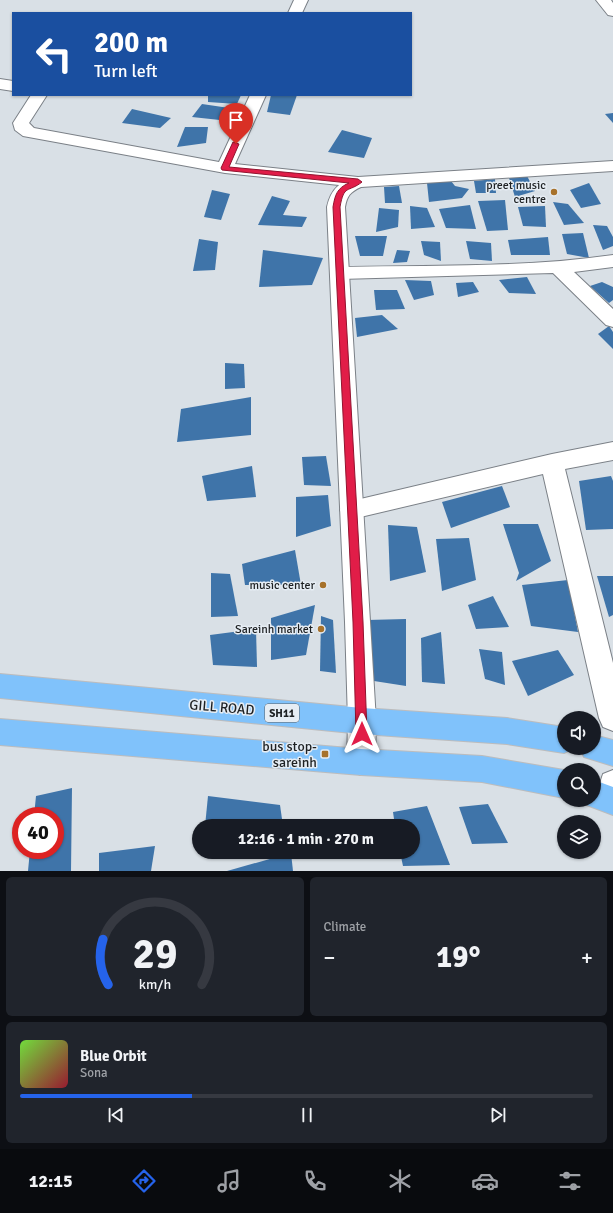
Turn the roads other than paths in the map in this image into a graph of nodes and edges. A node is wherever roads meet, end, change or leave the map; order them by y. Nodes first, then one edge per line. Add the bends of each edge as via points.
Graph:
1 (301, 0) edge
2 (296, 12) edge
3 (0, 84) edge
4 (12, 86) edge
5 (39, 96) edge
6 (258, 96) edge
7 (613, 166) edge
8 (225, 168) junction
9 (358, 182) junction
10 (613, 261) edge
11 (558, 267) junction
12 (340, 273) junction
13 (613, 320) edge
14 (613, 451) edge
15 (552, 463) junction
16 (352, 510) junction
17 (0, 686) edge
18 (613, 718) edge
19 (362, 721) junction
20 (0, 732) edge
21 (557, 739) edge
22 (601, 750) edge
23 (613, 753) edge
24 (361, 762) junction
25 (557, 783) edge

1 - 2 street
3 - 4 street
5 - 8 street via 21,123 21,127 29,132
6 - 8 street
7 - 9 street
8 - 9 street
9 - 12 street via 343,188 338,196 336,207
10 - 11 street
11 - 12 street
11 - 13 street
12 - 16 street
14 - 15 street
15 - 16 street
15 - 18 street
16 - 19 street
17 - 19 main road, GILL ROAD / SH11
19 - 21 main road, GILL ROAD / SH11 via 507,731
19 - 24 street
20 - 24 main road
22 - 23 main road
24 - 25 main road via 482,769

